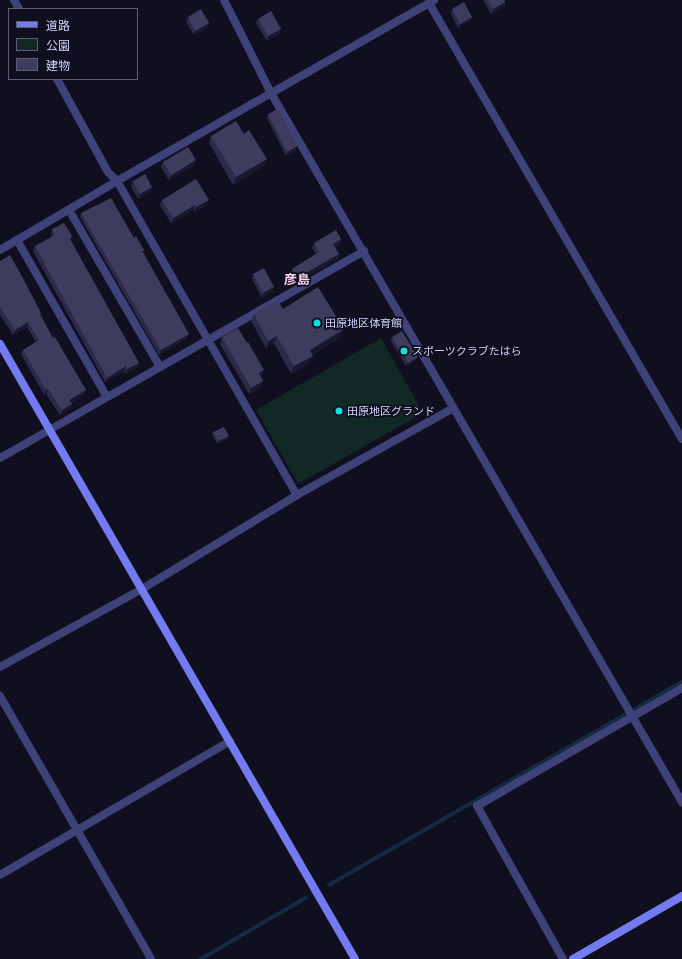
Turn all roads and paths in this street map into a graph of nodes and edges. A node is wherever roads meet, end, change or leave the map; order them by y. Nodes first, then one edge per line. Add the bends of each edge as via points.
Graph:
1 (224, 0) edge
2 (432, 1) edge
3 (58, 80) edge
4 (272, 93) junction
5 (117, 181) junction
6 (69, 210) junction
7 (17, 240) junction
8 (0, 250) edge
9 (364, 251) junction
10 (209, 340) junction
11 (0, 344) edge
12 (160, 367) junction
13 (107, 397) junction
14 (453, 408) junction
15 (50, 429) junction
16 (682, 439) edge
17 (0, 458) edge
18 (297, 494) junction
19 (142, 589) junction
20 (0, 667) edge
21 (682, 688) edge
22 (0, 696) edge
23 (631, 713) junction
24 (230, 740) junction
25 (682, 802) edge
26 (77, 829) junction
27 (0, 875) edge
28 (682, 896) edge
29 (151, 959) edge
30 (355, 959) edge
31 (563, 959) edge
32 (574, 959) edge

1 - 4 street
2 - 4 street
2 - 16 street
3 - 5 street via 108,172
4 - 5 street
4 - 9 street
5 - 6 street
5 - 10 street
6 - 7 street
6 - 12 street
7 - 8 street
7 - 13 street
9 - 10 street
9 - 14 street
10 - 12 street
10 - 18 street
11 - 15 street
12 - 13 street
13 - 15 street
14 - 18 street
14 - 23 street
15 - 17 street
15 - 19 street
18 - 19 street
19 - 20 street
19 - 24 street
21 - 23 street
22 - 26 street
23 - 25 street
23 - 31 street via 477,806
24 - 26 street
24 - 30 street
26 - 27 street
26 - 29 street
28 - 32 street

